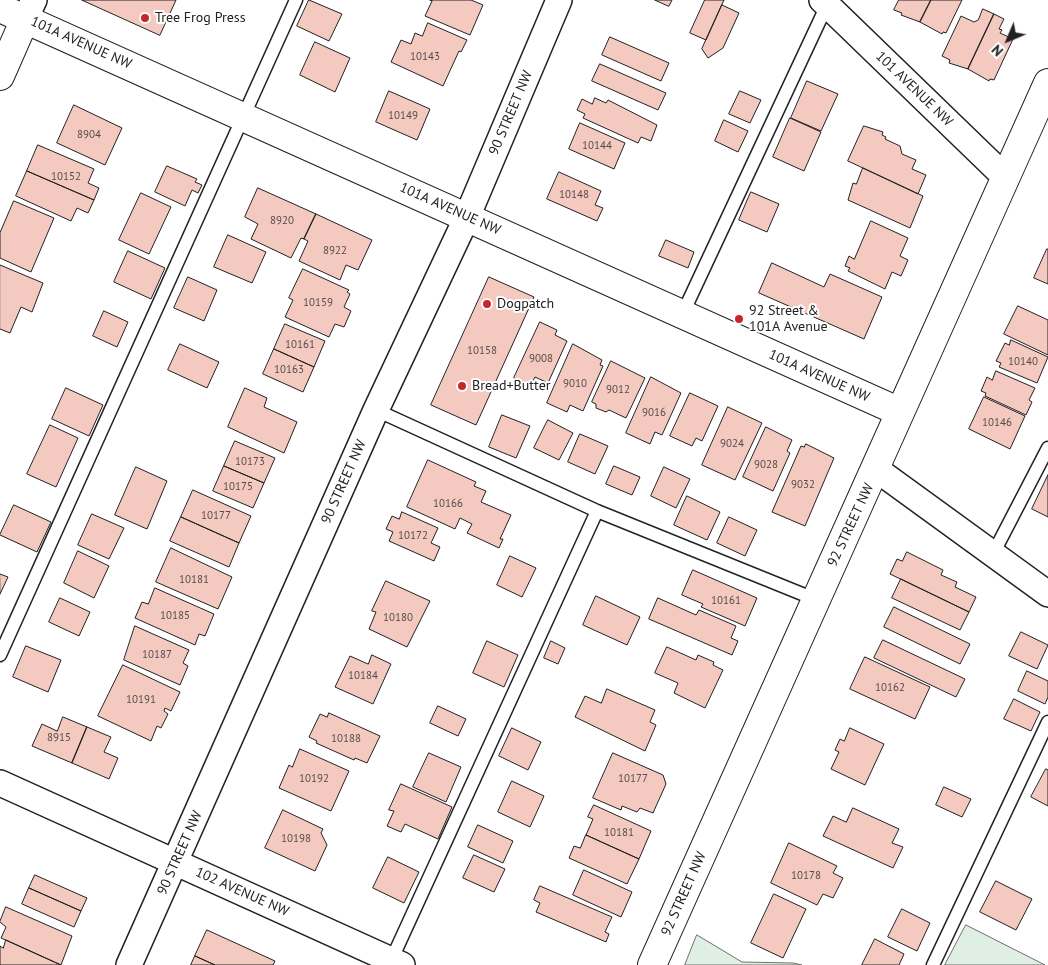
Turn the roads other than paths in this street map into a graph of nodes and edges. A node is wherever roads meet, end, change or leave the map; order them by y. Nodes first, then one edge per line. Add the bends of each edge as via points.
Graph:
1 (296, 0) edge
2 (559, 0) edge
3 (825, 3) edge
4 (0, 8) edge
5 (29, 9) edge
6 (0, 76) edge
7 (1048, 83) edge
8 (244, 116) junction
9 (1006, 178) junction
10 (467, 217) junction
11 (682, 316) junction
12 (376, 410) junction
13 (900, 412) junction
14 (1048, 448) edge
15 (876, 469) junction
16 (597, 511) junction
17 (993, 554) junction
18 (1048, 594) edge
19 (817, 600) junction
20 (0, 655) edge
21 (1048, 722) edge
22 (0, 783) edge
23 (176, 862) junction
24 (394, 963) edge
25 (129, 965) edge
26 (652, 965) edge
27 (933, 965) edge

1 - 8 lane
2 - 10 street, 90 STREET NW
3 - 9 street, 101 AVENUE NW
3 - 11 lane
4 - 5 street, 101A AVENUE NW
5 - 6 street
5 - 8 street, 101A AVENUE NW
7 - 9 street, 92 STREET NW
8 - 10 street, 101A AVENUE NW
8 - 20 lane
9 - 13 street, 92 STREET NW
10 - 11 street, 101A AVENUE NW
10 - 12 street, 90 STREET NW
11 - 13 street, 101A AVENUE NW
12 - 16 lane
12 - 23 street, 90 STREET NW
13 - 15 street, 92 STREET NW
14 - 17 lane
15 - 17 street
15 - 19 street, 92 STREET NW
16 - 19 lane
16 - 24 lane
17 - 18 street
19 - 26 street, 92 STREET NW
21 - 27 lane
22 - 23 street, 102 AVENUE NW
23 - 24 street, 102 AVENUE NW
23 - 25 street, 90 STREET NW

